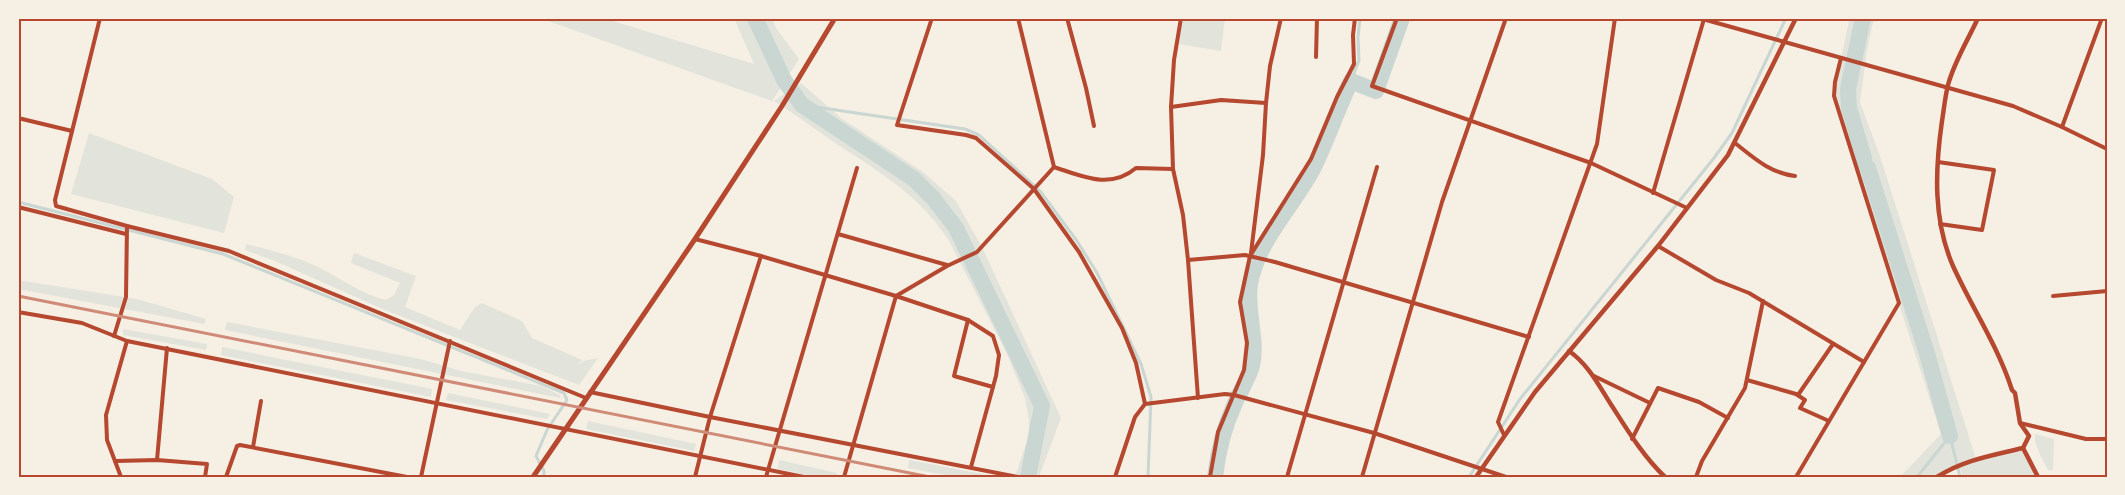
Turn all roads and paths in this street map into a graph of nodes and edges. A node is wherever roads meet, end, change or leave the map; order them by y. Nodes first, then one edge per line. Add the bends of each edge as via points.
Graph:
1 (100, 18) edge
2 (835, 18) edge
3 (932, 18) edge
4 (1018, 18) edge
5 (1067, 18) edge
6 (1181, 18) edge
7 (1281, 18) edge
8 (1317, 18) edge
9 (1355, 18) edge
10 (1397, 18) edge
11 (1506, 18) edge
12 (1615, 18) edge
13 (1702, 18) edge
14 (1796, 18) edge
15 (1978, 18) edge
16 (2102, 18) edge
17 (1783, 43) junction
18 (1316, 57) dead end
19 (1841, 58) junction
20 (1947, 87) junction
21 (1266, 103) junction
22 (1171, 106) junction
23 (18, 118) edge
24 (1470, 121) junction
25 (1094, 126) dead end
26 (2062, 127) junction
27 (72, 131) junction
28 (1735, 144) junction
29 (2107, 149) edge
30 (1938, 162) junction
31 (1591, 163) junction
32 (1054, 167) junction
33 (857, 168) dead end
34 (1377, 168) dead end
35 (1173, 169) junction
36 (1795, 176) dead end
37 (1034, 189) junction
38 (1653, 192) junction
39 (18, 207) edge
40 (1686, 208) junction
41 (1940, 224) junction
42 (126, 226) junction
43 (126, 234) junction
44 (838, 234) junction
45 (695, 239) junction
46 (1658, 246) junction
47 (761, 256) junction
48 (1250, 256) junction
49 (1188, 260) junction
50 (947, 266) junction
51 (825, 275) junction
52 (1343, 283) junction
53 (2107, 291) edge
54 (896, 296) junction
55 (2053, 296) dead end
56 (1763, 301) junction
57 (1412, 303) junction
58 (18, 312) edge
59 (968, 320) junction
60 (114, 336) junction
61 (1529, 337) junction
62 (127, 341) junction
63 (450, 341) junction
64 (1833, 343) junction
65 (167, 348) junction
66 (1569, 351) junction
67 (1864, 362) junction
68 (1593, 376) junction
69 (1747, 380) junction
70 (993, 387) junction
71 (590, 392) junction
72 (1234, 395) junction
73 (1798, 395) junction
74 (586, 398) junction
75 (1198, 398) junction
76 (261, 401) dead end
77 (436, 402) junction
78 (1650, 403) junction
79 (1145, 404) junction
80 (1305, 416) junction
81 (710, 417) junction
82 (1728, 418) junction
83 (1829, 421) junction
84 (2020, 423) junction
85 (566, 428) junction
86 (781, 431) junction
87 (1374, 433) junction
88 (1504, 435) junction
89 (1632, 439) junction
90 (2107, 440) edge
91 (854, 445) junction
92 (253, 447) junction
93 (2023, 448) junction
94 (701, 455) junction
95 (157, 460) junction
96 (116, 461) junction
97 (971, 467) junction
98 (768, 469) junction
99 (1481, 469) junction
100 (535, 475) edge
101 (121, 477) edge
102 (205, 477) edge
103 (226, 477) edge
104 (407, 477) edge
105 (421, 477) edge
106 (695, 477) edge
107 (766, 477) edge
108 (804, 477) edge
109 (844, 477) edge
110 (1018, 477) edge
111 (1115, 477) edge
112 (1210, 477) edge
113 (1287, 477) edge
114 (1362, 477) edge
115 (1476, 477) edge
116 (1506, 477) edge
117 (1665, 477) edge
118 (1696, 477) edge
119 (1796, 477) edge
120 (1937, 477) edge
121 (2038, 477) edge

1 - 27 street
2 - 45 main road
3 - 37 street via 897,125 976,138
4 - 32 street
5 - 25 street
6 - 22 street
7 - 21 street
8 - 18 street
9 - 48 street via 1354,64 1311,159
10 - 24 street via 1372,86
11 - 24 street
12 - 31 street
13 - 17 street
13 - 38 street
14 - 17 street
15 - 20 street
16 - 26 street
17 - 19 street
17 - 28 street
19 - 20 street
19 - 67 street via 1834,96 1899,303
20 - 26 street via 2013,106
20 - 30 street
21 - 22 street via 1221,100
21 - 48 street
22 - 35 street
23 - 27 street
24 - 31 street
24 - 57 street
26 - 29 street
27 - 42 street via 56,206
28 - 36 street via 1770,169
28 - 40 street
30 - 41 street
30 - 41 street via 1994,170 1982,230
31 - 38 street
31 - 61 street
32 - 35 street via 1096,181 1125,177 1136,168
32 - 37 street
33 - 44 street
34 - 52 street
35 - 49 street
37 - 50 street via 977,252
37 - 79 street via 1079,252 1122,328 1136,363
38 - 40 street
39 - 43 street
40 - 46 street
41 - 84 street via 1953,266 2004,365 2015,393
42 - 43 street
42 - 63 street via 229,251
43 - 60 street via 126,297
44 - 50 street
44 - 51 street
45 - 47 street
45 - 71 main road
46 - 56 street via 1716,280
46 - 66 street
47 - 51 street
47 - 81 street
48 - 49 street
48 - 52 street
48 - 72 street via 1240,302 1247,358
49 - 75 street
50 - 54 street
51 - 54 street
51 - 86 street
52 - 57 street
52 - 80 street
53 - 55 street
54 - 59 street
54 - 91 street
56 - 64 street
56 - 69 street
57 - 61 street
57 - 87 street
58 - 60 street via 82,324
59 - 70 street via 993,336 999,355
59 - 70 street via 954,376
60 - 62 street
61 - 88 street via 1498,422
62 - 65 street
62 - 96 street via 106,415 107,440
63 - 74 street
63 - 77 street
64 - 67 street
64 - 73 street
65 - 77 street
65 - 95 street
66 - 68 street via 1580,358
66 - 88 street
67 - 83 street
68 - 78 street
68 - 89 street
69 - 73 street
69 - 82 street
70 - 97 street
71 - 74 main road
71 - 81 street
72 - 75 street
72 - 80 street
72 - 112 street via 1218,432
73 - 83 street via 1805,400 1800,408
74 - 85 main road
75 - 79 street
76 - 92 street
77 - 85 street
77 - 105 street
78 - 82 street via 1658,388 1699,402
78 - 89 street
79 - 111 street via 1135,417
80 - 87 street
80 - 113 street
81 - 86 street
81 - 94 street
82 - 118 street
83 - 119 street
84 - 90 street via 2086,439
84 - 93 street via 2029,436
85 - 94 street
85 - 100 main road
86 - 91 street
86 - 98 street
87 - 99 street
87 - 114 street
88 - 99 street
89 - 117 street
91 - 97 street
91 - 109 street
92 - 103 street via 237,446
92 - 104 street
93 - 120 street via 1976,459
93 - 121 street
94 - 98 street
94 - 106 street
95 - 96 street
95 - 102 street via 207,464
96 - 101 street
97 - 110 street
98 - 107 street
98 - 108 street
99 - 115 street
99 - 116 street

